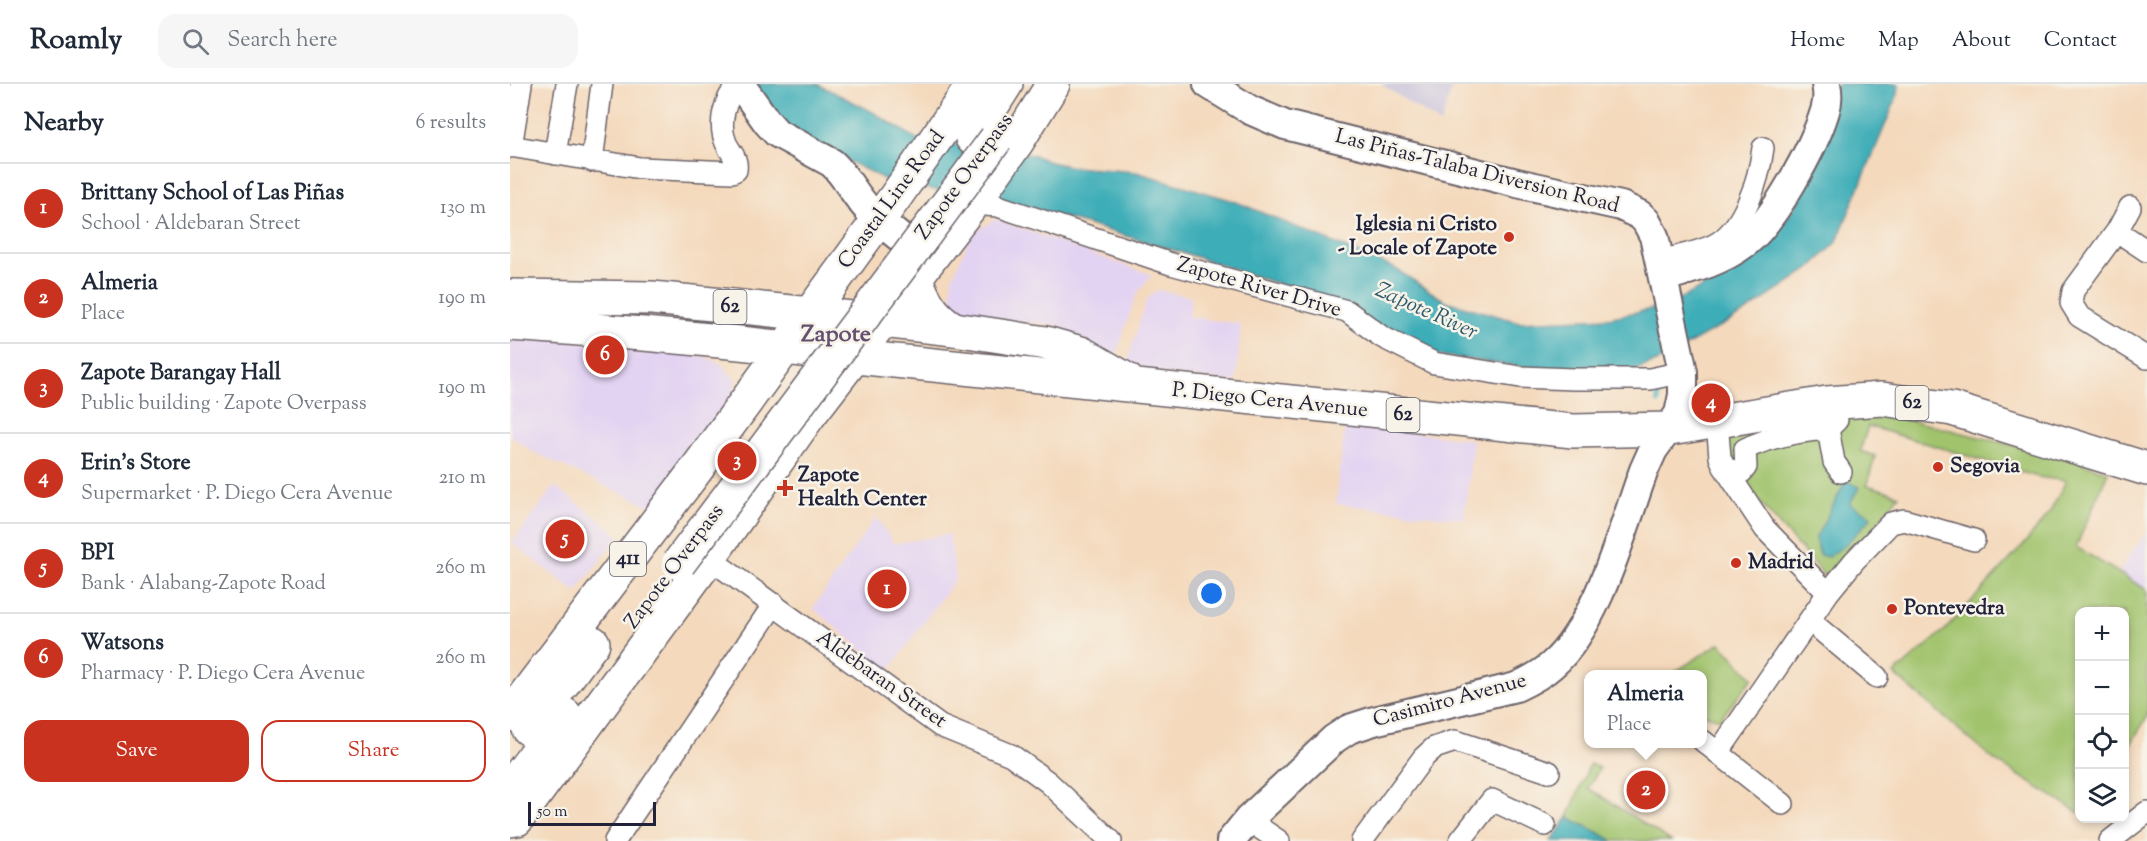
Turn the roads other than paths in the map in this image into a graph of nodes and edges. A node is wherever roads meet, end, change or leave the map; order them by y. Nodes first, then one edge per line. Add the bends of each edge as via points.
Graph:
1 (521, 84) edge
2 (567, 84) edge
3 (602, 84) edge
4 (740, 84) edge
5 (974, 84) edge
6 (1006, 84) edge
7 (1029, 84) edge
8 (1053, 84) edge
9 (1208, 84) edge
10 (1826, 84) edge
11 (510, 147) edge
12 (1763, 148) dead end
13 (555, 154) junction
14 (592, 161) junction
15 (974, 202) junction
16 (2130, 207) dead end
17 (887, 208) junction
18 (2117, 231) junction
19 (856, 249) junction
20 (2147, 251) edge
21 (916, 277) junction
22 (1664, 278) junction
23 (510, 296) edge
24 (808, 314) junction
25 (882, 321) junction
26 (510, 324) edge
27 (954, 329) junction
28 (716, 341) junction
29 (784, 347) junction
30 (856, 357) junction
31 (2147, 358) edge
32 (1671, 372) junction
33 (1137, 386) junction
34 (755, 390) junction
35 (808, 417) junction
36 (1722, 428) junction
37 (1670, 429) junction
38 (1745, 449) junction
39 (1733, 469) junction
40 (2147, 469) edge
41 (1841, 472) dead end
42 (1974, 540) dead end
43 (709, 558) junction
44 (1828, 593) junction
45 (774, 604) junction
46 (1810, 621) junction
47 (1877, 677) dead end
48 (510, 715) edge
49 (1710, 747) edge
50 (1549, 772) dead end
51 (512, 774) edge
52 (1783, 804) dead end
53 (2147, 812) edge
54 (510, 820) edge
55 (1545, 825) dead end
56 (1240, 831) edge
57 (615, 841) edge
58 (1111, 841) edge
59 (1279, 841) edge
60 (1362, 841) edge
61 (1460, 841) edge
62 (2110, 841) edge

1 - 11 street
2 - 13 street
3 - 14 street
4 - 14 street via 727,102 723,130 736,162 734,171 640,168
4 - 17 street via 777,133 832,163 852,192
5 - 17 main road, Coastal Line Road / 411
6 - 51 main road, Zapote Overpass / 411 via 965,147
7 - 51 main road, Zapote Overpass / 411, bridge via 996,139
8 - 15 main road
9 - 22 street, Las Piñas-Talaba Diversion Road via 1250,110 1285,125 1629,209 1640,214 1651,228
10 - 22 street via 1827,100 1821,123 1791,185 1758,231 1723,258
11 - 13 street
12 - 22 street via 1750,200 1741,217 1724,238
13 - 14 street
15 - 21 main road
15 - 32 street, Zapote River Drive via 998,206 1171,264 1347,311 1382,337 1434,363 1520,377
16 - 18 street
17 - 19 main road, Coastal Line Road / 411
17 - 21 street
18 - 20 street
18 - 31 street via 2073,291 2072,303 2079,316
19 - 21 main road via 859,266 888,292
19 - 24 main road, Coastal Line Road / 411
21 - 25 main road
21 - 27 main road via 931,310
22 - 32 street, Las Piñas-Talaba Diversion Road
23 - 24 main road, P. Diego Cera Avenue / 62 via 652,298
24 - 25 main road, P. Diego Cera Avenue / 62
24 - 29 main road, 411
25 - 27 main road, P. Diego Cera Avenue / 62
25 - 30 main road
26 - 28 main road, P. Diego Cera Avenue / 62
27 - 33 main road, P. Diego Cera Avenue / 62 via 1073,351
28 - 29 main road, P. Diego Cera Avenue / 62
28 - 34 main road via 738,353 746,363 750,386
29 - 30 main road, P. Diego Cera Avenue / 62
29 - 34 main road, 411
30 - 33 main road, P. Diego Cera Avenue / 62
30 - 35 main road
32 - 37 street, Las Piñas-Talaba Diversion Road via 1683,395 1679,414
33 - 37 main road, P. Diego Cera Avenue / 62 via 1573,431
34 - 35 main road via 795,373 810,379 817,399
34 - 48 main road, 411
35 - 43 main road
36 - 37 main road, P. Diego Cera Avenue / 62
36 - 38 street via 1730,440 1738,441
36 - 39 street via 1720,457
36 - 40 main road, P. Diego Cera Avenue / 62 via 1827,403 1882,399 1952,409
37 - 56 street, Casimiro Avenue via 1653,450 1644,470 1596,602 1553,664 1516,687 1349,729
38 - 39 street via 1746,467
38 - 41 street via 1833,423 1831,451
39 - 44 street via 1755,488 1761,499 1765,529
42 - 44 street via 1905,520 1891,523
43 - 45 street, Aldebaran Street
43 - 54 main road via 517,819
44 - 46 street
45 - 57 street
45 - 58 street, Aldebaran Street via 940,726 1011,755 1048,782
46 - 47 street
46 - 49 street
49 - 52 street
50 - 60 street via 1455,741 1434,748 1422,758
53 - 62 street
55 - 61 street via 1492,800
56 - 59 street

